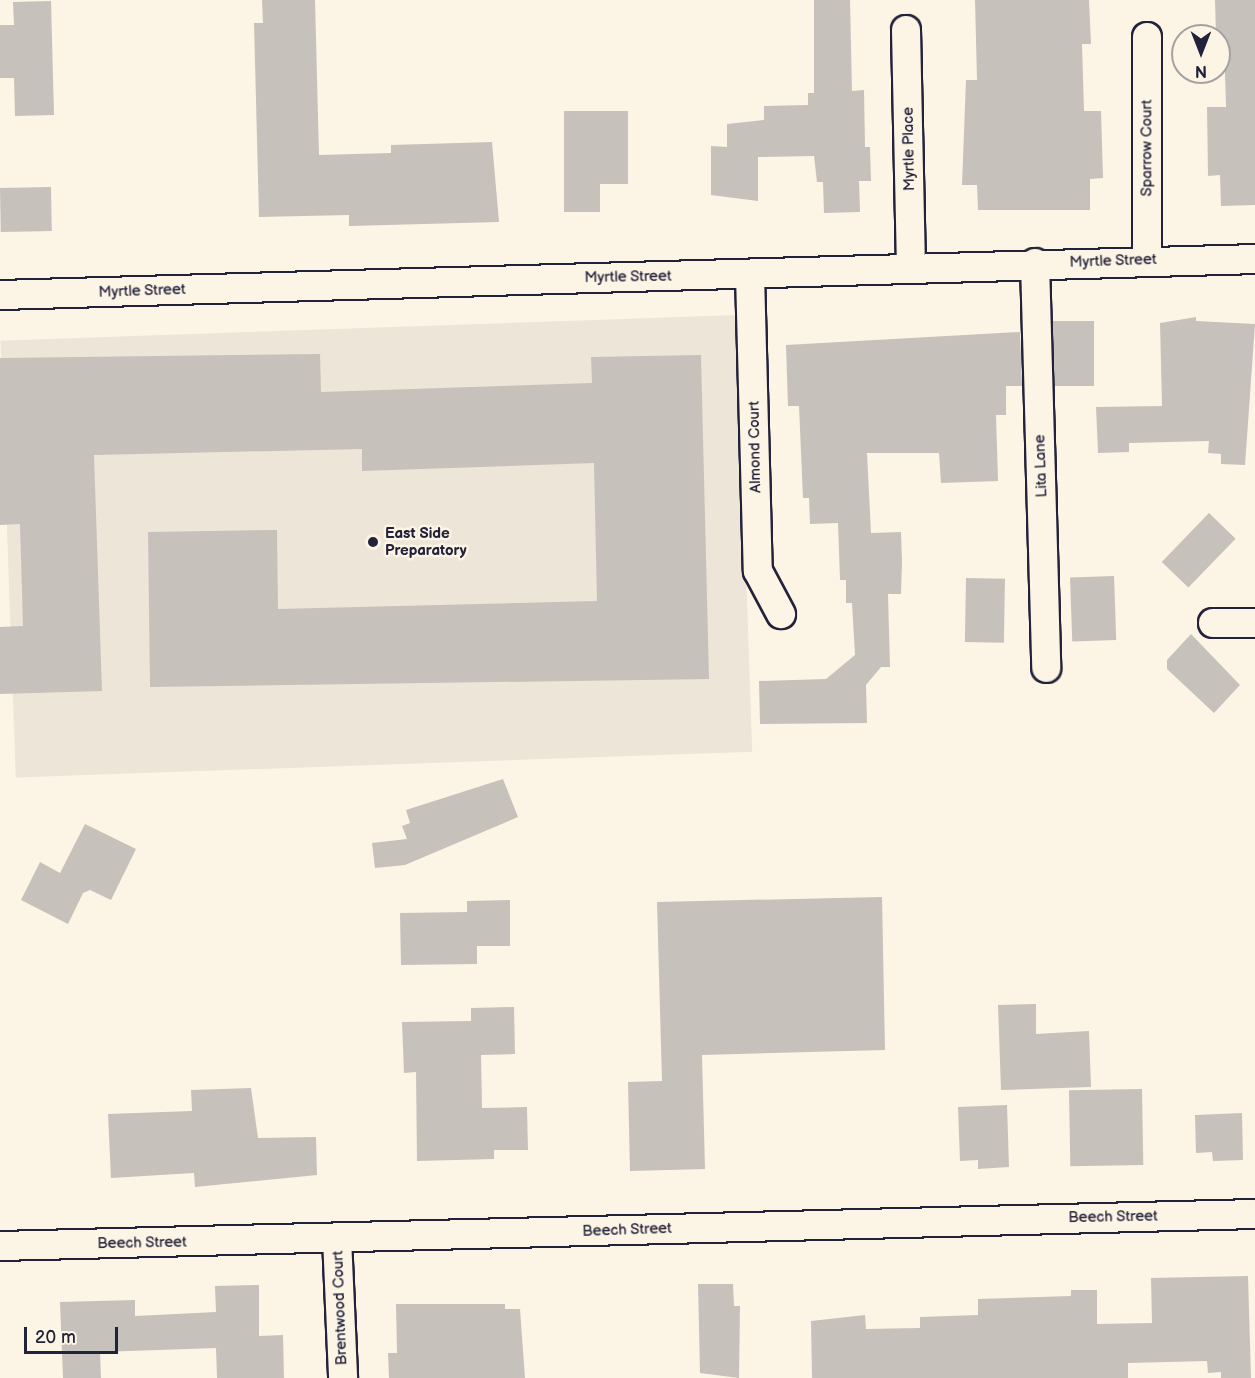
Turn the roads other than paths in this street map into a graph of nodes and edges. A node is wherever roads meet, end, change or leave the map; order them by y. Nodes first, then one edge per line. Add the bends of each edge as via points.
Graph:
1 (906, 30) dead end
2 (1147, 37) dead end
3 (1255, 259) edge
4 (1147, 260) junction
5 (1035, 263) junction
6 (911, 267) junction
7 (750, 274) junction
8 (0, 295) edge
9 (781, 614) dead end
10 (1255, 622) edge
11 (1213, 623) dead end
12 (1046, 668) dead end
13 (1255, 1214) edge
14 (337, 1238) junction
15 (0, 1246) edge
16 (343, 1378) edge

1 - 6 street, Myrtle Place
2 - 4 street, Sparrow Court
3 - 4 street, Myrtle Street
4 - 5 street, Myrtle Street
5 - 6 street, Myrtle Street
5 - 12 street, Lita Lane
6 - 7 street, Myrtle Street
7 - 8 street, Myrtle Street
7 - 9 street, Almond Court via 758,571
10 - 11 street
13 - 14 street, Beech Street
14 - 15 street, Beech Street
14 - 16 street, Brentwood Court

